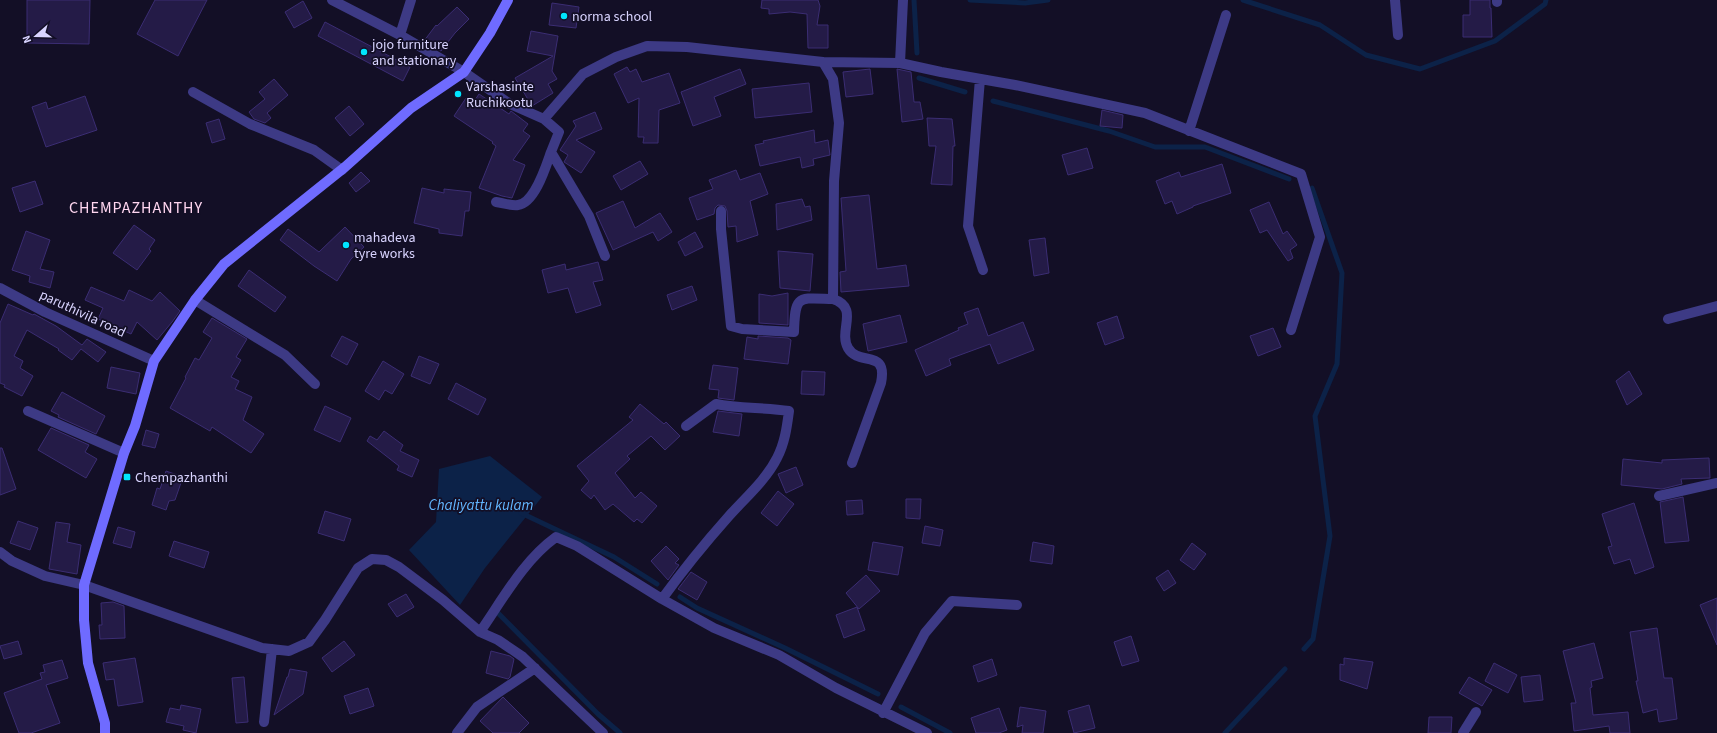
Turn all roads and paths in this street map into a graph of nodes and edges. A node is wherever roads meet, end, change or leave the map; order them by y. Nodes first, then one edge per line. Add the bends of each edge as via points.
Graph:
1 (332, 0) edge
2 (411, 0) edge
3 (508, 0) edge
4 (903, 0) edge
5 (1395, 0) edge
6 (1226, 15) dead end
7 (400, 35) junction
8 (1398, 35) dead end
9 (823, 62) junction
10 (900, 63) junction
11 (464, 72) junction
12 (980, 79) junction
13 (193, 92) dead end
14 (544, 119) junction
15 (1189, 132) junction
16 (551, 152) junction
17 (342, 170) junction
18 (496, 202) dead end
19 (721, 211) dead end
20 (605, 256) dead end
21 (983, 270) dead end
22 (0, 288) edge
23 (833, 299) junction
24 (195, 300) junction
25 (1717, 306) edge
26 (1668, 319) dead end
27 (1291, 330) dead end
28 (154, 361) junction
29 (315, 384) dead end
30 (28, 411) dead end
31 (686, 426) dead end
32 (124, 453) junction
33 (852, 463) dead end
34 (1717, 483) edge
35 (1659, 496) dead end
36 (0, 552) edge
37 (84, 585) junction
38 (662, 599) junction
39 (1017, 605) dead end
40 (480, 632) junction
41 (272, 649) junction
42 (535, 668) junction
43 (1476, 712) dead end
44 (883, 713) junction
45 (264, 722) dead end
46 (105, 733) edge
47 (457, 733) edge
48 (602, 733) edge
49 (927, 733) edge
50 (1463, 733) edge

1 - 7 street
2 - 7 street
3 - 11 main road
4 - 10 street
5 - 8 street
6 - 15 street
7 - 11 street
9 - 10 street
9 - 14 street via 688,46 647,46 616,57 583,74
9 - 23 street via 833,79 839,123 834,181
10 - 12 street
11 - 14 street via 510,104
11 - 17 main road via 411,108
12 - 15 street via 1145,113
12 - 21 street via 968,226
13 - 17 street via 250,124 314,150
14 - 16 street via 559,132
15 - 27 street via 1301,174 1320,237
16 - 18 street via 535,191 527,202 517,206
16 - 20 street via 589,216
17 - 24 main road via 224,264
19 - 23 street via 731,326 794,332 794,312 798,301 803,298
22 - 28 street, paruthivila road
23 - 33 street via 842,303 846,309 848,318 845,342 849,349 855,355 878,362 883,373
24 - 28 main road
24 - 29 street via 285,355
25 - 26 street
28 - 32 main road via 135,426
30 - 32 street
31 - 38 street via 716,404 789,411 778,457 769,472 720,526
32 - 37 main road
34 - 35 street
36 - 37 street via 12,561 45,576
37 - 41 street via 247,643
37 - 46 main road via 88,663 105,723
38 - 40 street via 577,546 556,537 528,563
38 - 44 street via 714,628 779,655
39 - 44 street via 952,601 925,633
40 - 41 street via 399,567 386,560 372,560 358,568 309,642 289,651
40 - 42 street via 498,640
41 - 45 street
42 - 47 street via 477,708
42 - 48 street
43 - 50 street
44 - 49 street

